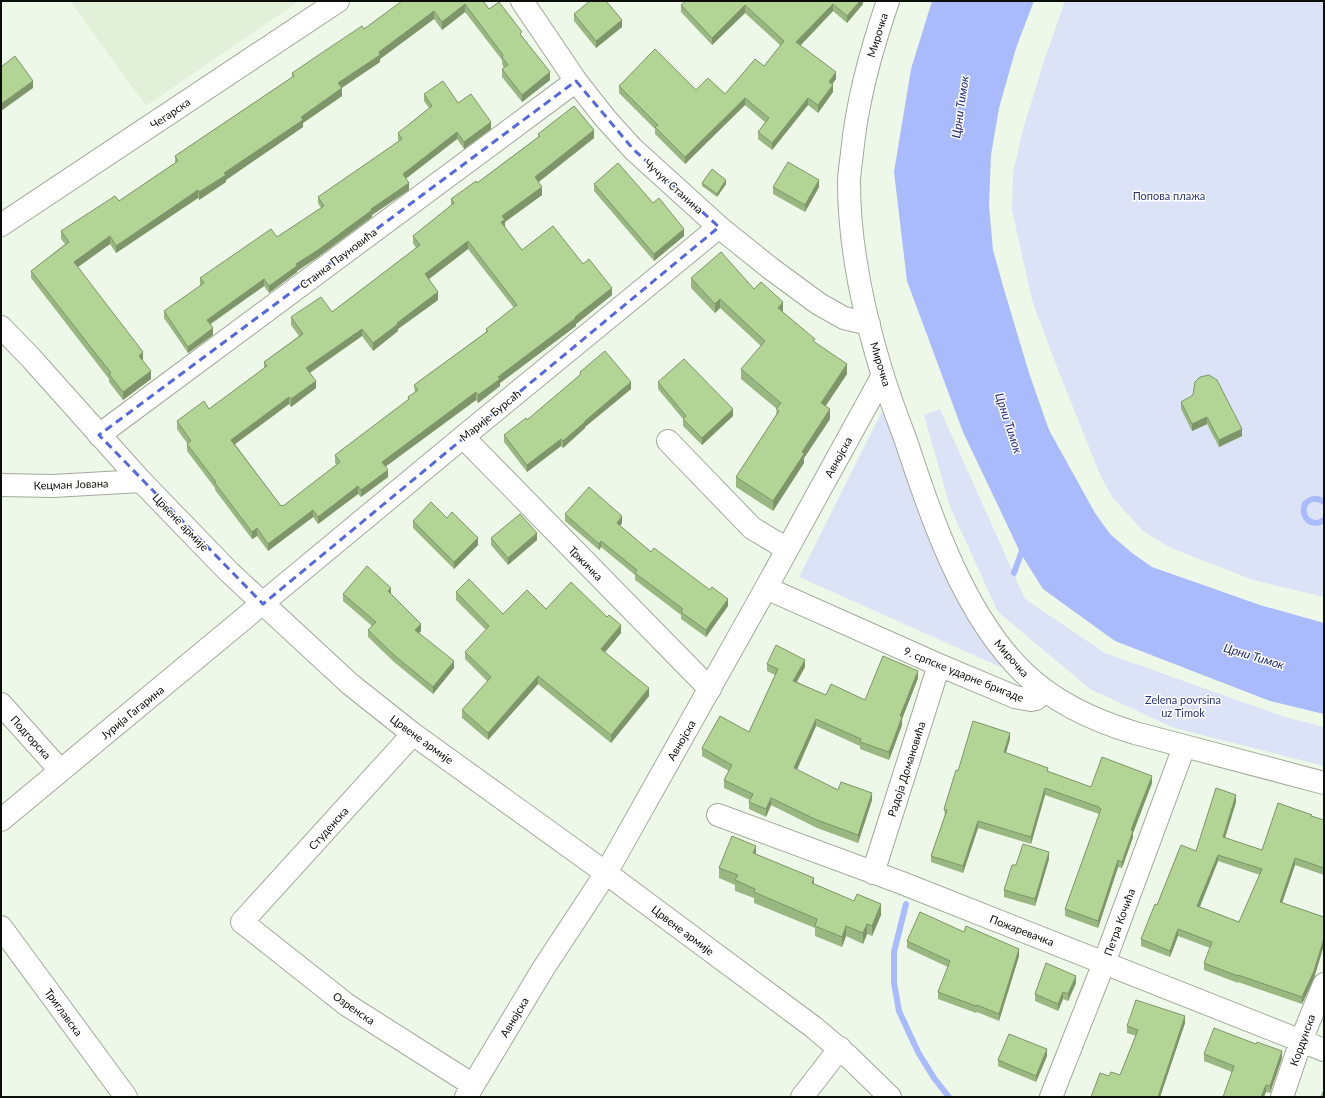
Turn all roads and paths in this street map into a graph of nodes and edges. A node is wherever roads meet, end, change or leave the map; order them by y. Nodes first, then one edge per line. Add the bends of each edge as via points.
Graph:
1 (338, 1) edge
2 (522, 1) edge
3 (888, 1) edge
4 (576, 81) junction
5 (1, 225) edge
6 (719, 227) junction
7 (869, 324) junction
8 (1, 327) edge
9 (883, 375) junction
10 (99, 435) junction
11 (463, 437) junction
12 (668, 441) dead end
13 (141, 481) junction
14 (1, 485) edge
15 (787, 549) junction
16 (766, 588) junction
17 (263, 604) junction
18 (939, 665) junction
19 (710, 689) junction
20 (1046, 691) junction
21 (1, 704) edge
22 (413, 734) junction
23 (1184, 747) junction
24 (60, 770) junction
25 (1324, 783) edge
26 (718, 815) dead end
27 (1, 820) edge
28 (606, 873) junction
29 (873, 873) junction
30 (242, 922) joint
31 (1, 927) edge
32 (1104, 963) junction
33 (1324, 984) edge
34 (1301, 1041) junction
35 (840, 1048) junction
36 (1324, 1050) edge
37 (469, 1091) edge
38 (126, 1097) edge
39 (802, 1097) edge
40 (890, 1097) edge
41 (1051, 1097) edge
42 (1282, 1097) edge

1 - 5 street, Чегарска
2 - 4 street, Чучук Станина
3 - 7 street, Мирочка via 877,33 854,128 849,181 852,239
4 - 6 street, Чучук Станина via 633,149
4 - 10 street, Станка Пауновића
6 - 7 street, Чучук Станина via 819,304 844,318
6 - 11 street, Марије Бурсаћ
7 - 9 street, Мирочка
8 - 10 street, Црвене армије
9 - 15 street, Авнојска
9 - 20 street, Мирочка via 929,508 974,606 1006,652 1024,673
10 - 13 street, Црвене армије
11 - 17 street, Марије Бурсаћ
11 - 19 street, Тржичка
12 - 15 street via 752,528
13 - 14 street, Кецман Јована via 53,486
13 - 17 street, Црвене армије
15 - 16 street, Авнојска
16 - 18 street, 9. српске ударне бригаде
16 - 19 street, Авнојска
17 - 22 street, Црвене армије via 350,684
17 - 24 street, Јурија Гагарина
18 - 20 street, 9. српске ударне бригаде via 1023,699 1031,700
18 - 29 street, Радоја Домановића
19 - 28 street, Авнојска
20 - 23 street via 1082,713 1117,727
21 - 24 street, Подгорска
22 - 28 street, Црвене армије
22 - 30 street, Студенска
23 - 25 street
23 - 32 street, Петра Кочића
24 - 27 street, Јурија Гагарина
26 - 29 street, Пожаревачка
28 - 35 street, Црвене армије
28 - 37 street, Авнојска via 543,969
29 - 32 street, Пожаревачка
30 - 37 street, Озренска via 347,1005
31 - 38 street, Триглавска
32 - 34 street, Пожаревачка
32 - 41 street, Петра Кочића
33 - 34 street, Кордунска
34 - 36 street, Пожаревачка
34 - 42 street, Кордунска
35 - 39 street
35 - 40 street, Црвене армије

